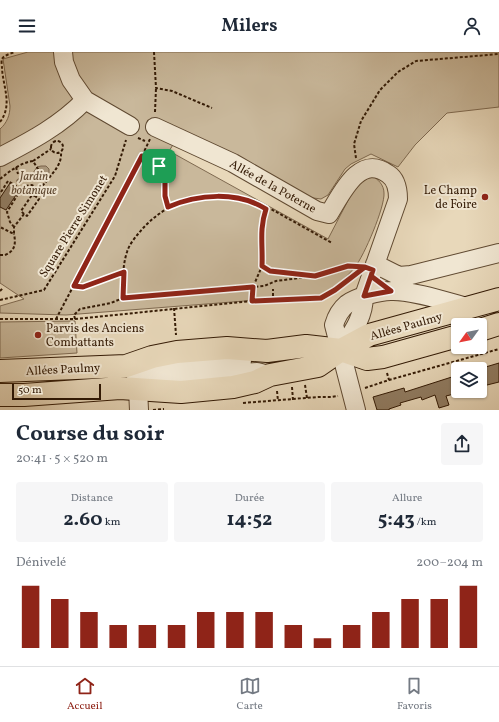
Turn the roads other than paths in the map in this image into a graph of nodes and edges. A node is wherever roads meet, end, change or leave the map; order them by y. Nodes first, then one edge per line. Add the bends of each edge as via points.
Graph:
1 (63, 52) edge
2 (85, 100) junction
3 (130, 126) road end
4 (155, 127) road end
5 (46, 142) junction
6 (0, 157) edge
7 (8, 168) edge
8 (499, 253) edge
9 (375, 265) junction
10 (391, 291) junction
11 (364, 296) junction
12 (499, 300) edge
13 (471, 308) junction
14 (499, 324) edge
15 (487, 334) edge
16 (451, 338) edge
17 (342, 350) junction
18 (0, 371) edge
19 (0, 395) edge
20 (133, 396) edge
21 (356, 410) edge

1 - 2 street via 71,80
2 - 3 street
2 - 5 street
4 - 9 street, Allée de la Poterne via 233,163 317,211 329,214 357,173 367,169 383,170 392,176 398,198
5 - 6 street
5 - 7 street via 40,143
8 - 9 street via 410,275 399,276
9 - 10 street
9 - 11 street
10 - 11 street
10 - 13 street via 411,293
11 - 17 street via 359,322
12 - 13 main road, Allées Paulmy
13 - 17 main road, Allées Paulmy via 369,335
14 - 15 main road
16 - 17 main road via 372,359
17 - 18 main road, Allées Paulmy via 306,346 267,351 227,348 177,352 126,366
17 - 20 main road via 318,366 273,381
17 - 21 street
19 - 20 main road

